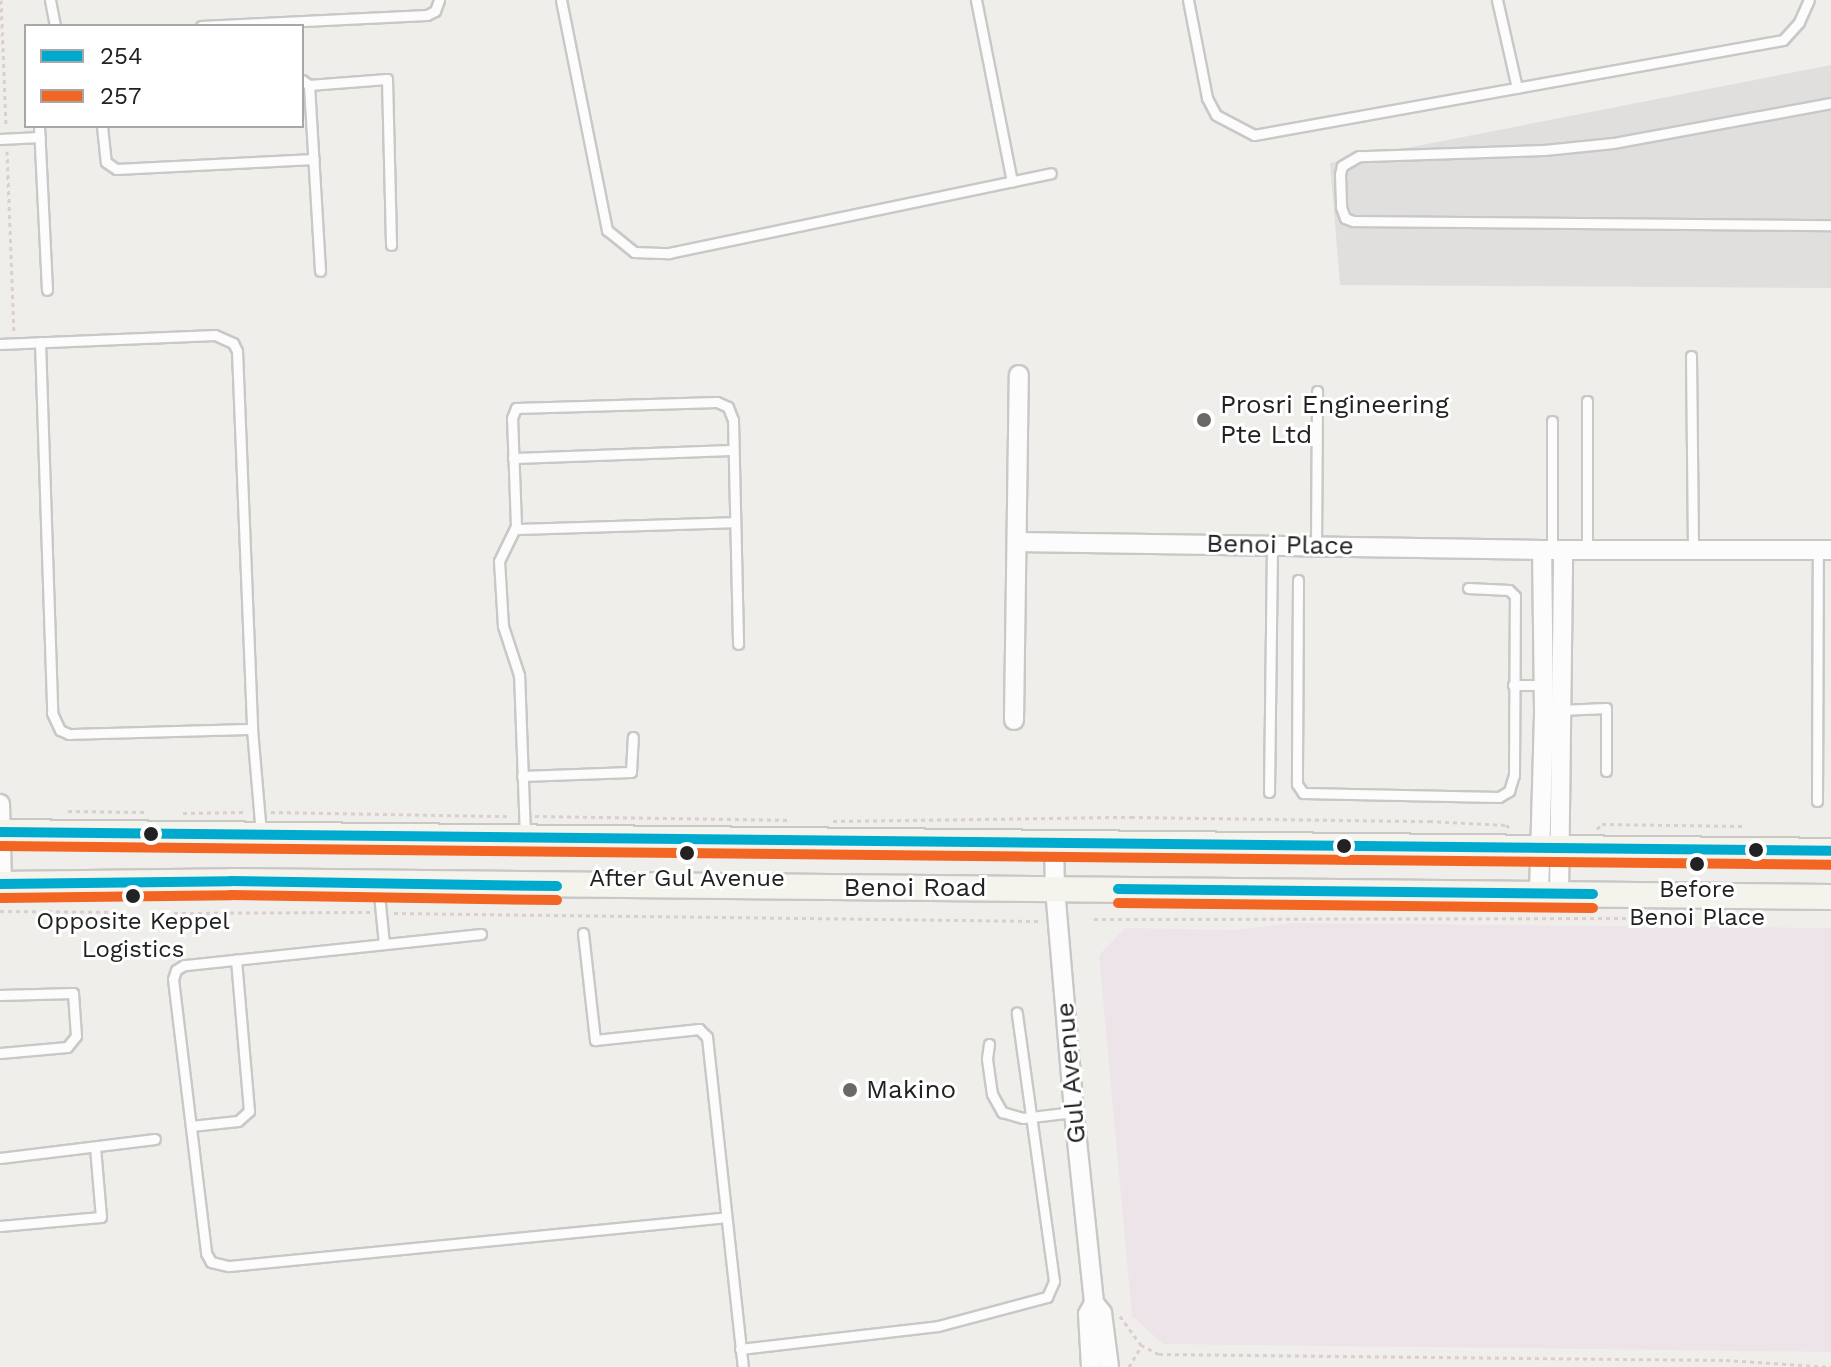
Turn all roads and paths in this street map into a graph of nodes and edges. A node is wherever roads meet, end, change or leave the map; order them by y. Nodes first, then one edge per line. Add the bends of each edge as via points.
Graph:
1 (1, 0) edge
2 (50, 0) edge
3 (439, 0) edge
4 (561, 0) edge
5 (976, 0) edge
6 (1188, 0) edge
7 (1497, 0) edge
8 (1809, 0) edge
9 (55, 24) edge
10 (242, 24) edge
11 (306, 83) edge
12 (1517, 88) junction
13 (1831, 103) edge
14 (39, 128) edge
15 (102, 128) edge
16 (40, 137) junction
17 (3, 139) edge
18 (314, 159) junction
19 (1051, 173) dead end
20 (1012, 181) junction
21 (1831, 225) edge
22 (391, 245) dead end
23 (320, 271) dead end
24 (47, 290) dead end
25 (40, 342) junction
26 (14, 343) junction
27 (0, 344) edge
28 (1691, 356) dead end
29 (1019, 375) dead end
30 (1317, 391) dead end
31 (1587, 401) dead end
32 (1552, 421) dead end
33 (733, 450) junction
34 (513, 458) junction
35 (735, 522) junction
36 (515, 529) junction
37 (1017, 542) junction
38 (1272, 545) junction
39 (1316, 545) junction
40 (1587, 549) junction
41 (1693, 549) junction
42 (1552, 550) junction
43 (1825, 550) edge
44 (1298, 580) dead end
45 (1468, 588) dead end
46 (738, 644) dead end
47 (1553, 684) junction
48 (1513, 685) junction
49 (1553, 710) junction
50 (1014, 720) dead end
51 (252, 729) junction
52 (633, 737) dead end
53 (1606, 771) dead end
54 (522, 776) junction
55 (1269, 792) dead end
56 (1817, 801) dead end
57 (0, 804) edge
58 (55, 811) dead end
59 (144, 812) dead end
60 (179, 813) dead end
61 (793, 820) dead end
62 (260, 823) junction
63 (825, 824) dead end
64 (1743, 826) dead end
65 (525, 828) junction
66 (1514, 831) dead end
67 (0, 832) edge
68 (1591, 834) dead end
69 (1054, 843) junction
70 (1550, 847) junction
71 (1831, 851) edge
72 (1, 884) edge
73 (378, 884) junction
74 (1055, 889) junction
75 (1549, 894) junction
76 (1831, 897) edge
77 (0, 911) edge
78 (124, 912) dead end
79 (174, 913) dead end
80 (381, 913) junction
81 (1679, 918) dead end
82 (1094, 919) dead end
83 (1038, 921) dead end
84 (583, 933) dead end
85 (481, 934) dead end
86 (384, 944) junction
87 (236, 960) junction
88 (0, 995) edge
89 (1017, 1013) dead end
90 (989, 1044) dead end
91 (0, 1053) edge
92 (1074, 1112) junction
93 (1031, 1117) junction
94 (191, 1126) junction
95 (155, 1139) dead end
96 (95, 1147) junction
97 (0, 1158) edge
98 (726, 1217) junction
99 (0, 1226) edge
100 (1094, 1303) junction
101 (1141, 1345) junction
102 (740, 1349) junction
103 (743, 1367) edge
104 (1091, 1367) edge
105 (1109, 1367) edge
106 (1129, 1367) edge
107 (1831, 1367) edge

1 - 17 path
2 - 9 lane
3 - 10 lane via 427,15
4 - 20 lane via 607,230 634,252 669,253
5 - 20 lane
6 - 12 lane via 1207,98 1216,115 1254,135
7 - 12 lane
8 - 12 lane via 1783,40
11 - 18 lane
11 - 22 lane via 387,79
13 - 21 lane via 1613,143 1359,156 1342,166 1340,174 1341,207 1345,218 1353,221
14 - 16 lane
15 - 18 lane via 106,162 116,169
16 - 17 lane
16 - 24 lane
17 - 26 path
18 - 23 lane
19 - 20 lane
25 - 26 lane
25 - 51 lane via 215,335 233,343
25 - 51 lane via 52,713 60,730 69,734
26 - 27 lane
28 - 41 lane
29 - 37 street
30 - 39 lane
31 - 40 lane
32 - 42 lane
33 - 34 lane
33 - 34 lane via 731,412 723,404 525,406 513,414
33 - 35 lane
34 - 36 lane
35 - 36 lane
35 - 46 lane
36 - 54 lane via 499,561 503,626 519,675
37 - 38 street, Benoi Place
37 - 50 street
38 - 39 street, Benoi Place
38 - 55 lane
39 - 42 street, Benoi Place
40 - 41 street, Benoi Place
40 - 42 street, Benoi Place
41 - 43 street, Benoi Place
42 - 47 street
43 - 56 lane
44 - 48 lane via 1297,784 1303,793 1499,797 1509,791 1514,775
45 - 48 lane via 1509,590 1515,596
47 - 48 lane
47 - 49 street
49 - 53 lane via 1606,708
49 - 70 street
51 - 62 lane
52 - 54 lane via 631,772
54 - 65 lane
57 - 67 street
58 - 59 path
60 - 62 path
61 - 65 path
62 - 65 main road, Benoi Road
62 - 65 path
62 - 67 main road, Benoi Road
63 - 66 path via 837,819 1131,817 1429,821 1506,825
64 - 68 path via 1602,824
65 - 69 main road, Benoi Road
67 - 72 street
69 - 70 main road, Benoi Road
69 - 74 street, Gul Avenue
70 - 71 main road, Benoi Road
70 - 75 street
72 - 73 main road, Benoi Road
73 - 74 main road, Benoi Road
73 - 80 lane
74 - 75 main road, Benoi Road
74 - 92 street, Gul Avenue
75 - 76 main road, Benoi Road
77 - 78 path
79 - 80 path
80 - 83 path
80 - 86 lane
81 - 82 path
84 - 98 lane via 595,1040 704,1031
85 - 86 lane
86 - 87 lane
87 - 94 lane via 249,1111 238,1121
87 - 94 lane via 184,965 174,975
88 - 91 lane via 73,993 76,1036 67,1047
89 - 93 lane
90 - 93 lane via 990,1085 998,1109
92 - 93 lane
92 - 100 street, Gul Avenue
93 - 102 lane via 1054,1281 1047,1297 938,1326
94 - 98 lane via 206,1253 219,1266
95 - 96 lane
96 - 97 lane
96 - 99 lane via 101,1217
98 - 102 lane
100 - 101 path via 1108,1302
100 - 104 street, Gul Avenue via 1088,1314
100 - 105 street, Gul Avenue via 1102,1313
101 - 106 path
101 - 107 path via 1159,1354 1726,1360
102 - 103 lane

